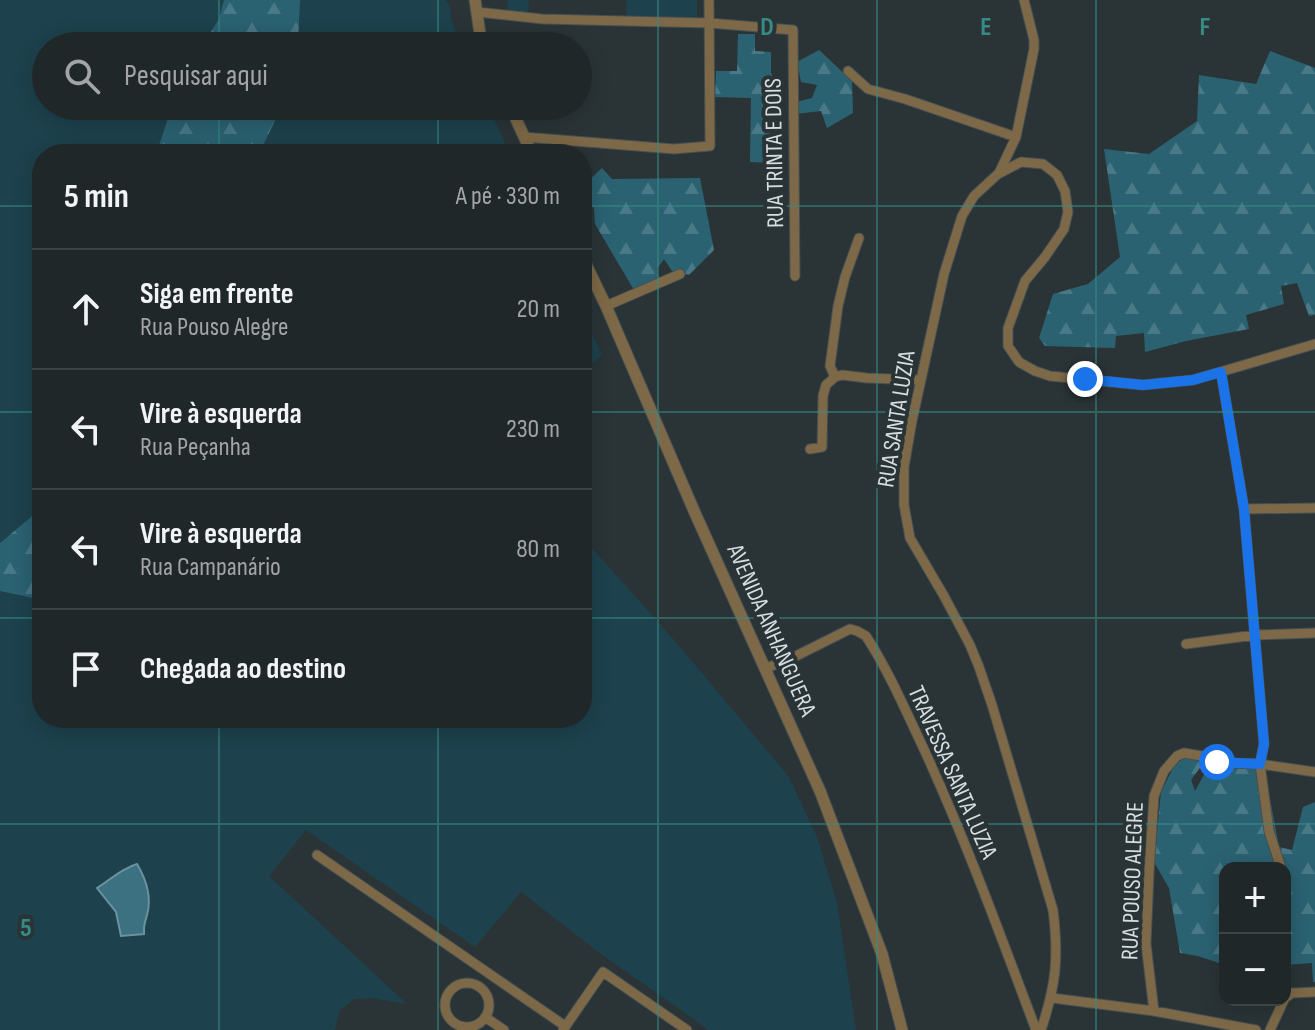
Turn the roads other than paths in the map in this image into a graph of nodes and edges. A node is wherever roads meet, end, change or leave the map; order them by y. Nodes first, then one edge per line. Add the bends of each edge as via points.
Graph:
1 (709, 0) edge
2 (1024, 0) edge
3 (476, 6) edge
4 (709, 23) junction
5 (480, 32) edge
6 (848, 71) dead end
7 (516, 120) edge
8 (524, 137) junction
9 (1016, 137) junction
10 (527, 144) edge
11 (999, 173) junction
12 (859, 238) dead end
13 (680, 274) dead end
14 (795, 276) dead end
15 (592, 277) edge
16 (606, 306) junction
17 (1312, 347) edge
18 (1221, 372) junction
19 (835, 377) junction
20 (919, 380) junction
21 (810, 449) dead end
22 (1315, 508) edge
23 (1244, 509) junction
24 (1315, 633) edge
25 (1255, 635) junction
26 (1186, 644) dead end
27 (766, 668) junction
28 (1260, 764) junction
29 (1315, 772) edge
30 (317, 855) dead end
31 (1279, 862) edge
32 (491, 974) junction
33 (481, 988) junction
34 (1315, 992) edge
35 (1291, 994) edge
36 (1052, 998) junction
37 (1281, 1006) edge
38 (1154, 1011) junction
39 (485, 1017) junction
40 (451, 1026) edge
41 (564, 1028) edge
42 (504, 1030) edge
43 (687, 1030) edge
44 (902, 1030) edge
45 (1038, 1030) edge
46 (1256, 1030) edge
47 (1270, 1030) edge

1 - 4 street
2 - 9 street, RUA SANTA LUZIA via 1034,49
3 - 4 street via 542,19
3 - 5 street
4 - 8 street via 710,146 674,149
4 - 14 street, RUA TRINTA E DOIS via 793,30
6 - 9 street via 868,89
7 - 8 street
8 - 10 street
9 - 11 street, RUA SANTA LUZIA
11 - 18 street via 1021,162 1043,164 1057,175 1068,212 1064,229 1025,281 1008,328 1008,346 1019,362 1050,376 1143,385
11 - 20 street, RUA SANTA LUZIA via 962,216
12 - 19 street via 838,306 830,366
13 - 16 street
15 - 16 street, AVENIDA ANHANGUERA
16 - 27 street, AVENIDA ANHANGUERA
17 - 18 street
18 - 23 street
19 - 20 street
19 - 21 street via 823,396 822,447
20 - 36 street, RUA SANTA LUZIA via 904,467 910,538 970,645 992,705 1053,910 1057,942
22 - 23 street
23 - 25 street
24 - 25 street
25 - 26 street
25 - 28 street via 1264,744
27 - 44 street, AVENIDA ANHANGUERA via 882,954
27 - 45 street, TRAVESSA SANTA LUZIA via 850,629 866,636 940,784
28 - 29 street, RUA POUSO ALEGRE
28 - 31 street
28 - 38 street, RUA POUSO ALEGRE via 1184,753 1160,778 1154,796 1146,944
30 - 32 street
32 - 33 street
32 - 41 street
33 - 39 street via 489,1005
33 - 40 street via 464,983 448,993
34 - 35 street
36 - 38 street
36 - 45 street, RUA SANTA LUZIA
37 - 47 street
38 - 46 street
39 - 40 street via 476,1025
39 - 42 street
41 - 43 street via 603,972

